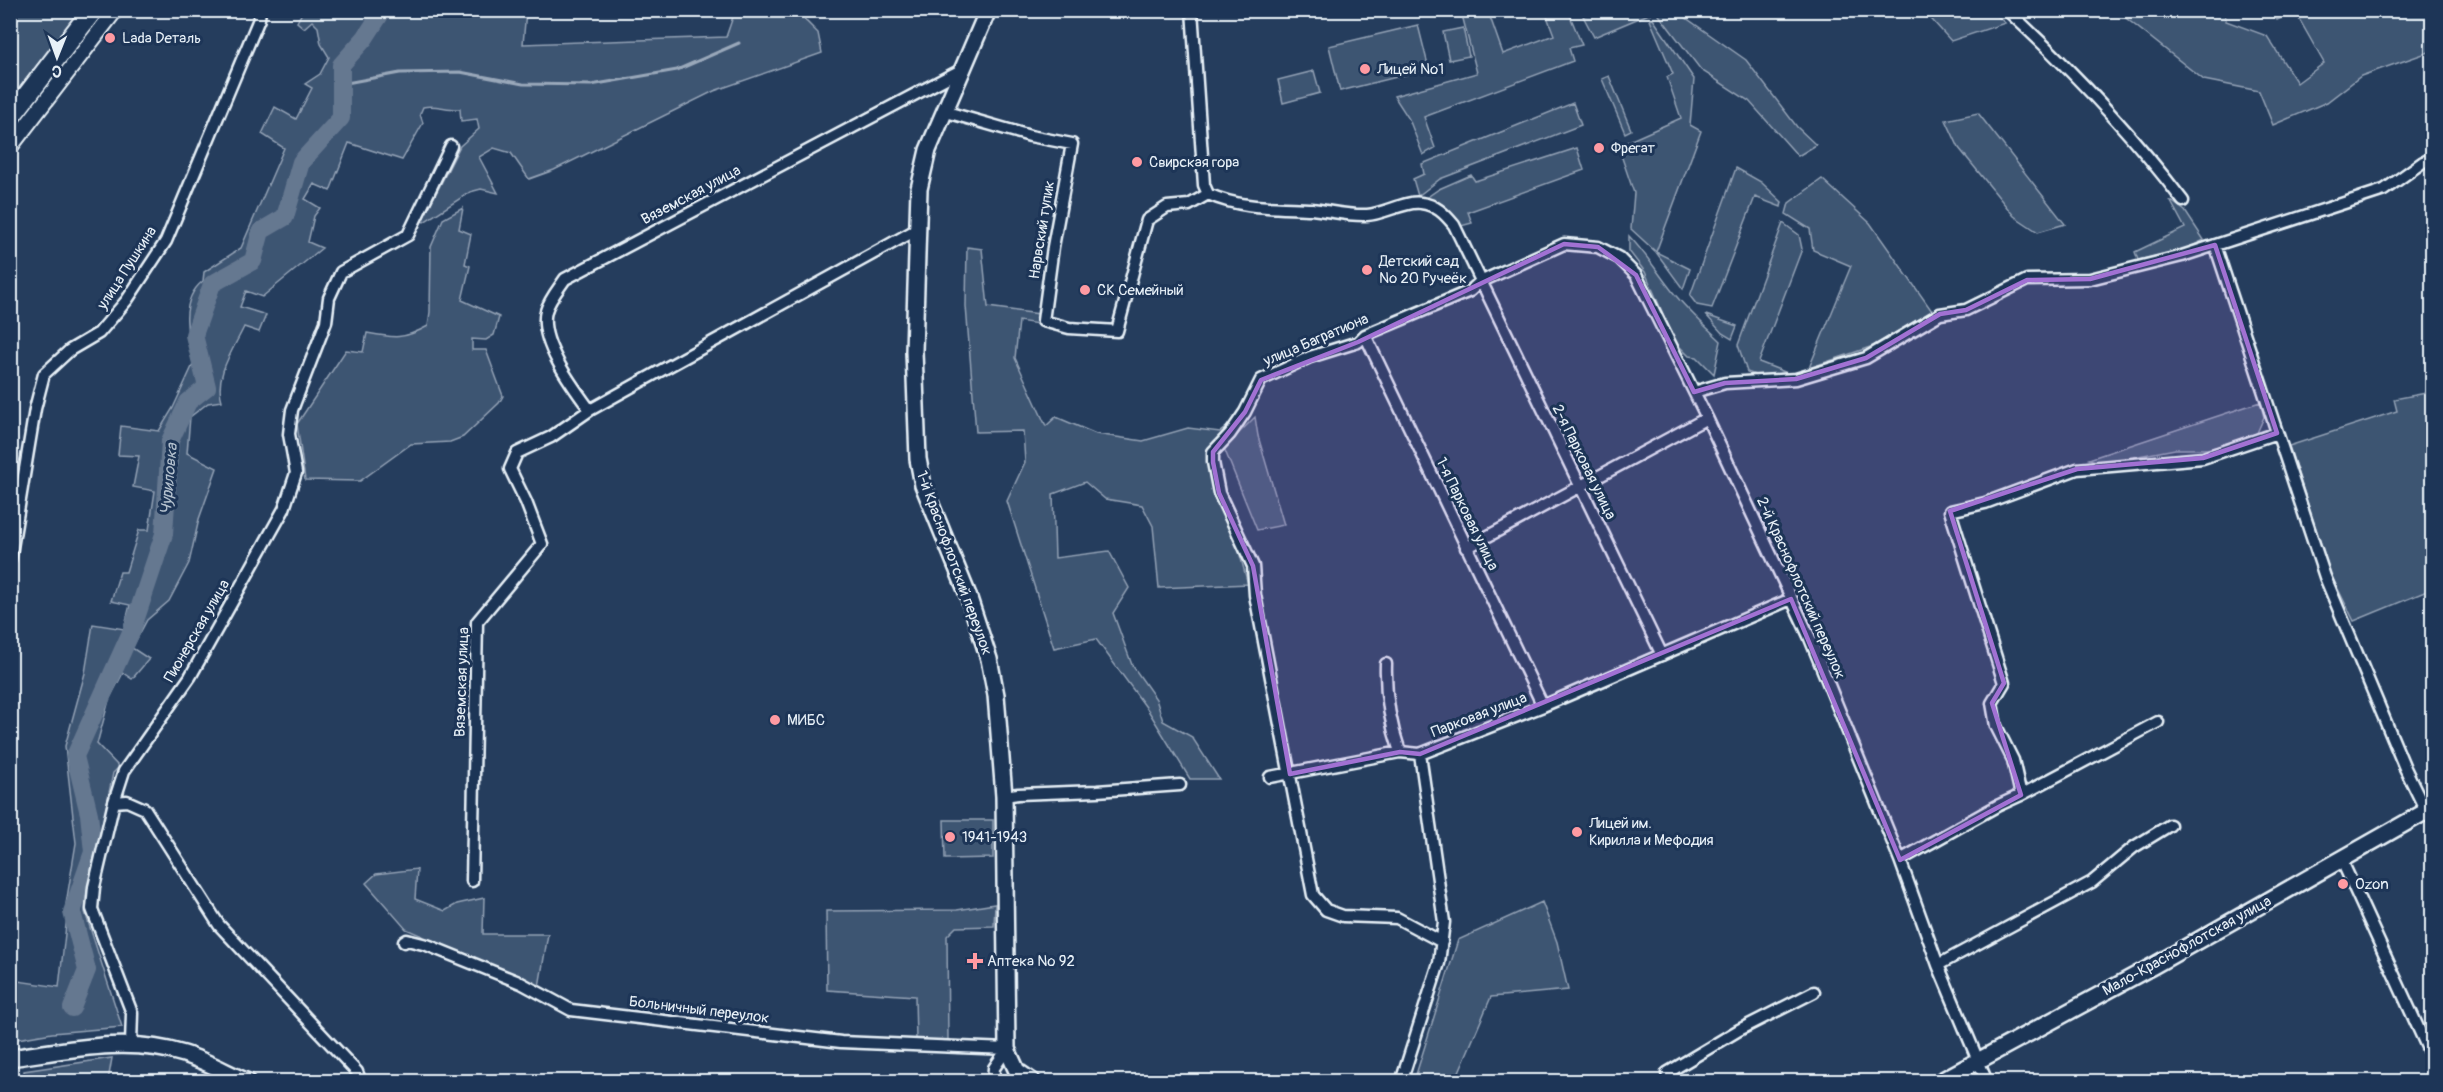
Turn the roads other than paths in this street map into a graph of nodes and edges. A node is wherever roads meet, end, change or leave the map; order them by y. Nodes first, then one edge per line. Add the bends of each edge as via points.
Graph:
1 (92, 10) edge
2 (113, 10) edge
3 (260, 10) edge
4 (988, 10) edge
5 (1192, 10) edge
6 (2007, 10) edge
7 (964, 69) junction
8 (943, 111) junction
9 (10, 117) edge
10 (10, 144) edge
11 (451, 146) dead end
12 (2433, 159) edge
13 (1208, 194) junction
14 (2183, 201) dead end
15 (916, 230) junction
16 (2215, 245) junction
17 (1480, 282) junction
18 (1365, 335) junction
19 (1694, 392) junction
20 (590, 411) junction
21 (1707, 418) junction
22 (2277, 433) junction
23 (1580, 488) junction
24 (1466, 548) junction
25 (10, 560) edge
26 (1791, 599) junction
27 (1662, 655) junction
28 (1386, 664) dead end
29 (1543, 706) junction
30 (2158, 722) dead end
31 (1400, 752) junction
32 (1420, 754) junction
33 (1290, 774) junction
34 (1270, 777) dead end
35 (1180, 784) dead end
36 (2021, 795) junction
37 (1004, 796) junction
38 (114, 802) junction
39 (2429, 809) edge
40 (2170, 825) dead end
41 (2341, 859) junction
42 (1900, 860) junction
43 (472, 881) dead end
44 (404, 942) dead end
45 (1442, 942) junction
46 (1938, 965) junction
47 (1814, 992) dead end
48 (131, 1044) junction
49 (1007, 1049) junction
50 (10, 1058) edge
51 (2433, 1058) edge
52 (1979, 1061) junction
53 (2433, 1077) edge
54 (248, 1082) edge
55 (361, 1082) edge
56 (993, 1082) edge
57 (1033, 1082) edge
58 (1401, 1082) edge
59 (1672, 1082) edge
60 (1940, 1082) edge
61 (1987, 1082) edge
62 (2424, 1082) edge

1 - 9 main road
2 - 10 main road
3 - 25 street, улица Пушкина via 166,241 127,300 99,333 70,350 44,374
4 - 7 street, 1-й Краснофлотский переулок
5 - 13 street via 1204,185
6 - 14 street via 2115,121
7 - 8 street, 1-й Краснофлотский переулок
7 - 20 street, Вяземская улица via 565,279 546,310 546,327 557,362
8 - 13 street, Нарвский тупик via 1072,144 1043,321 1069,328 1117,331 1147,220 1167,207 1189,205
8 - 15 street, 1-й Краснофлотский переулок via 923,170
11 - 38 street, Пионерская улица via 408,235 341,272 292,410 289,434 296,473 284,509 190,677 124,771
12 - 16 street via 2384,190
13 - 17 street via 1248,206 1359,215 1386,213 1417,202 1432,205 1454,225
15 - 20 street, Вяземская улица
15 - 37 street, 1-й Краснофлотский переулок via 914,351 918,459 923,486 968,595 988,659 996,694
16 - 19 street via 2090,279 2027,280 1966,310 1940,315 1866,358 1796,379 1725,383
16 - 22 street
17 - 18 street, улица Багратиона via 1470,291
17 - 19 street, 2-й Краснофлотский переулок via 1564,244 1598,247 1619,258 1636,275
17 - 23 street, 2-я Парковая улица
18 - 24 street, 1-я Парковая улица
18 - 33 street, улица Багратиона via 1358,342 1310,357 1262,380 1245,412 1213,452 1219,493 1253,566 1255,595
19 - 21 street, 2-й Краснофлотский переулок
20 - 43 street, Вяземская улица via 552,437 517,453 510,469 542,544 477,622
21 - 23 street
21 - 26 street, 2-й Краснофлотский переулок
22 - 36 street via 2203,458 2077,469 1985,503 1950,511 2004,683 1992,703 1996,726 2013,760
22 - 39 street via 2325,578 2405,768
23 - 24 street
23 - 27 street, 2-я Парковая улица
24 - 29 street, 1-я Парковая улица
26 - 27 street, Парковая улица
26 - 42 street, 2-й Краснофлотский переулок
27 - 29 street, Парковая улица
28 - 31 street via 1385,689
29 - 32 street, Парковая улица
30 - 36 street
31 - 32 street
31 - 33 street
32 - 45 street, Парковая улица via 1444,922
33 - 34 street
33 - 45 street, улица Багратиона via 1313,895 1326,910 1343,916 1397,918
35 - 37 street
36 - 42 street
37 - 49 street, 1-й Краснофлотский переулок
38 - 48 street, Пионерская улица via 92,909 132,1013
38 - 55 street via 126,801 145,809 219,925 357,1072
39 - 41 street, Мало-Краснофлотская улица
40 - 46 street via 2134,847 2092,882
41 - 51 street
41 - 52 street, Мало-Краснофлотская улица
42 - 46 street, 2-й Краснофлотский переулок
44 - 49 street, Больничный переулок via 428,945 521,983 571,1010 841,1042
45 - 58 street, Парковая улица via 1436,974
46 - 52 street, 2-й Краснофлотский переулок
47 - 59 street via 1667,1072
48 - 50 street
48 - 54 street via 185,1054
49 - 56 street via 994,1068
49 - 57 street, 1-й Краснофлотский переулок via 1017,1071
52 - 60 street, Мало-Краснофлотская улица
52 - 61 street, 2-й Краснофлотский переулок
53 - 62 street

